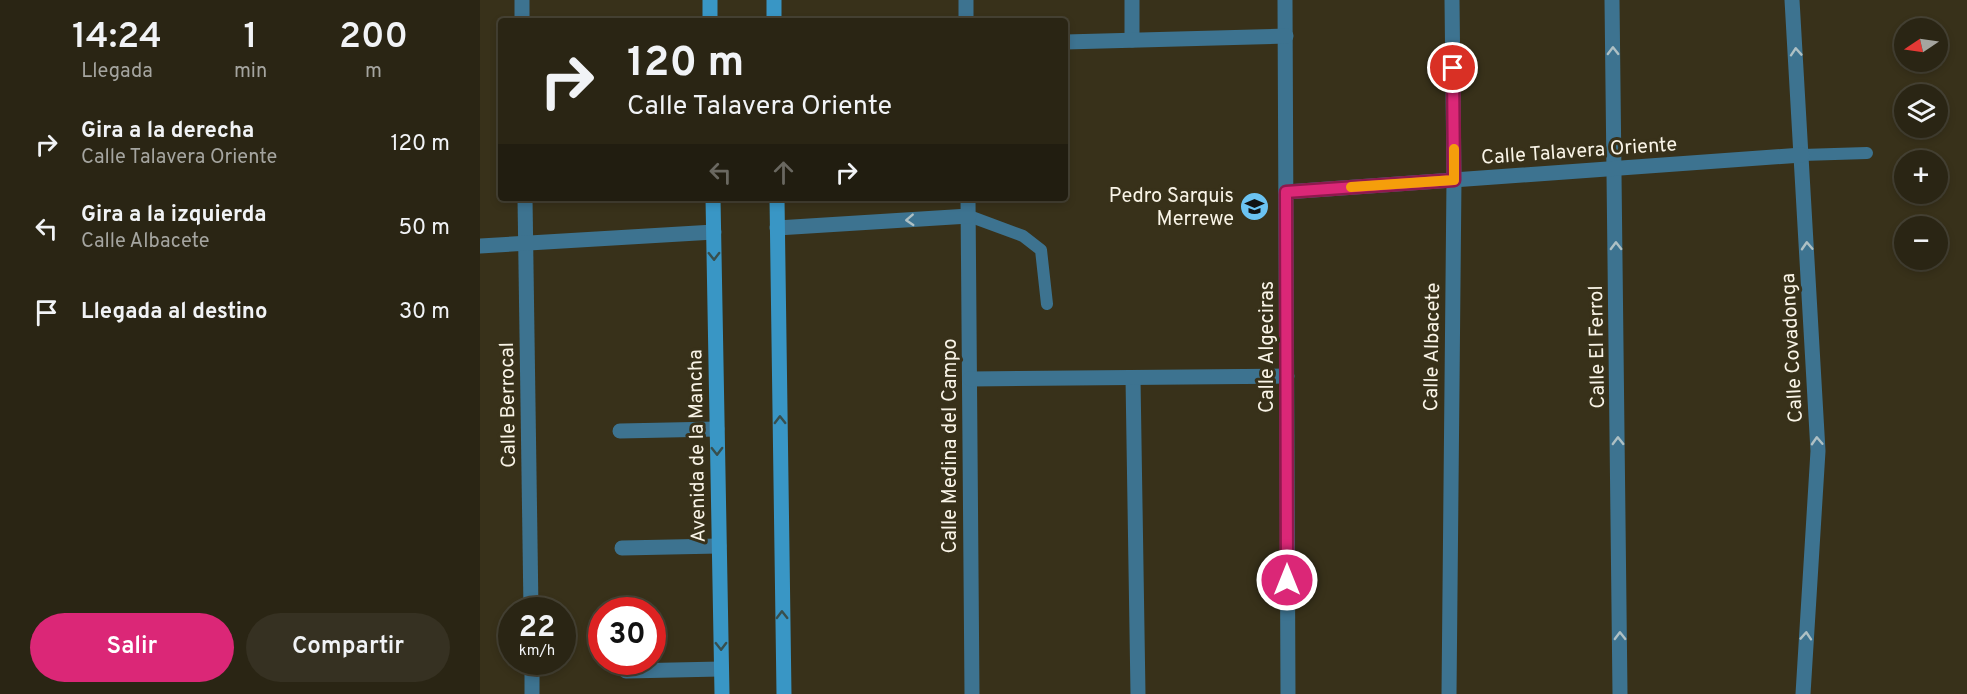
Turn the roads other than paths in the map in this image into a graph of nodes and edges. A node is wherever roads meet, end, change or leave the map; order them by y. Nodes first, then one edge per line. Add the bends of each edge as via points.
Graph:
1 (522, 0) edge
2 (710, 0) edge
3 (774, 0) edge
4 (966, 0) edge
5 (1132, 0) edge
6 (1286, 0) edge
7 (1452, 0) edge
8 (1612, 0) edge
9 (1792, 0) edge
10 (522, 18) edge
11 (710, 18) edge
12 (774, 18) edge
13 (966, 18) edge
14 (1286, 36) junction
15 (1132, 40) junction
16 (1068, 42) edge
17 (1867, 153) dead end
18 (1802, 155) junction
19 (1615, 169) junction
20 (1454, 180) junction
21 (1286, 192) junction
22 (525, 201) edge
23 (713, 201) edge
24 (777, 201) edge
25 (969, 201) edge
26 (969, 216) junction
27 (777, 228) junction
28 (714, 232) junction
29 (526, 243) junction
30 (480, 246) edge
31 (1047, 304) dead end
32 (1287, 376) junction
33 (1133, 378) junction
34 (970, 380) junction
35 (717, 429) junction
36 (620, 431) dead end
37 (719, 546) junction
38 (622, 548) dead end
39 (531, 597) edge
40 (721, 669) junction
41 (666, 670) edge
42 (532, 675) edge
43 (532, 694) edge
44 (722, 694) edge
45 (784, 694) edge
46 (972, 694) edge
47 (1138, 694) edge
48 (1288, 694) edge
49 (1449, 694) edge
50 (1620, 694) edge
51 (1803, 694) edge

1 - 10 street
2 - 11 street
3 - 12 street
4 - 13 street
5 - 15 street
6 - 14 street, Calle Algeciras
7 - 20 street, Calle Albacete
19 -> 8 street, Calle El Ferrol
18 -> 9 street, Calle Covadonga
14 - 15 street
14 - 21 street, Calle Algeciras
15 - 16 street
17 - 18 lane
18 - 19 street, Calle Talavera Oriente
51 -> 18 street, Calle Covadonga via 1818,451
19 - 20 street, Calle Talavera Oriente
50 -> 19 street, Calle El Ferrol
20 - 21 street, Calle Talavera Oriente
20 - 49 street, Calle Albacete
21 - 32 street, Calle Algeciras
22 - 29 street, Calle Berrocal
23 - 28 street, Avenida de la Mancha
24 - 27 street
25 - 26 street, Calle Medina del Campo
26 -> 27 street
26 - 31 lane via 1023,236 1041,250
26 - 34 street, Calle Medina del Campo
45 -> 27 street
28 - 29 street
28 -> 35 street, Avenida de la Mancha
29 - 30 street
29 - 39 street, Calle Berrocal
32 - 33 street
32 - 48 street, Calle Algeciras
33 - 34 street
33 - 47 street
34 - 46 street, Calle Medina del Campo
35 - 36 street
35 -> 37 street, Avenida de la Mancha
37 - 38 street
37 -> 40 street, Avenida de la Mancha
40 - 41 street
40 - 44 street, Avenida de la Mancha
42 - 43 street

